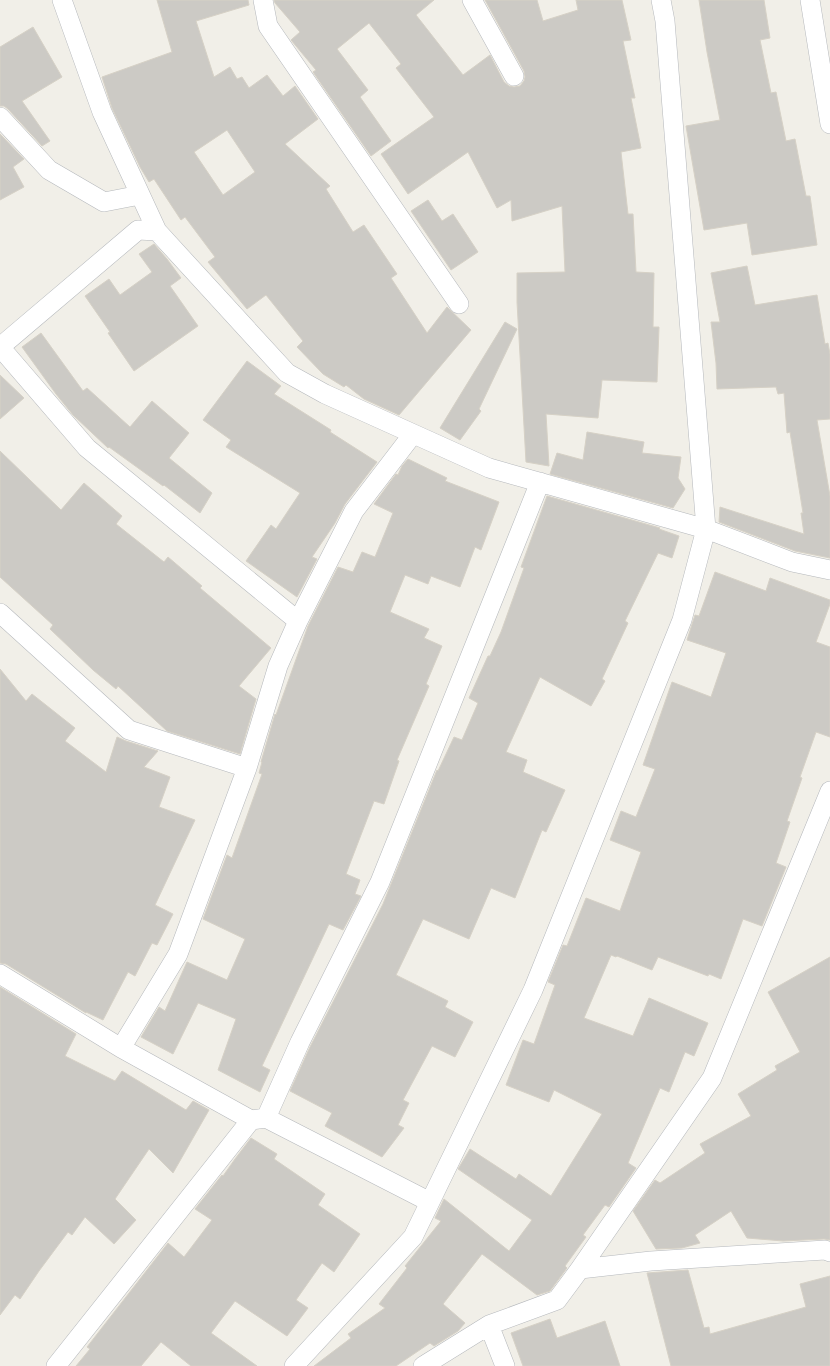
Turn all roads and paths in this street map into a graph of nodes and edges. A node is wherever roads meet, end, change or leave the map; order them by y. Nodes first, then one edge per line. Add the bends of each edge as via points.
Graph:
1 (62, 0) edge
2 (263, 0) edge
3 (472, 0) edge
4 (661, 0) edge
5 (810, 0) edge
6 (514, 76) dead end
7 (0, 117) edge
8 (830, 124) edge
9 (140, 195) junction
10 (157, 231) junction
11 (459, 304) dead end
12 (0, 347) edge
13 (413, 434) junction
14 (540, 482) junction
15 (706, 529) junction
16 (830, 570) edge
17 (0, 613) edge
18 (298, 621) junction
19 (247, 768) junction
20 (830, 791) edge
21 (0, 974) edge
22 (121, 1048) junction
23 (258, 1119) junction
24 (430, 1202) junction
25 (830, 1252) edge
26 (580, 1268) junction
27 (489, 1325) junction
28 (56, 1366) edge
29 (294, 1366) edge
30 (423, 1366) edge
31 (505, 1366) edge

1 - 9 street via 102,112
2 - 11 street via 268,26
3 - 6 street
4 - 15 street
5 - 8 street
7 - 9 street via 49,170 104,202
9 - 10 street
10 - 12 street via 138,230
10 - 13 street via 287,373
12 - 18 street via 87,448
13 - 14 street via 489,468
13 - 18 street via 354,512
14 - 15 street
14 - 23 street via 380,882
15 - 16 street via 792,562
15 - 24 street via 682,620 533,990
17 - 19 street via 129,730
18 - 19 street via 278,666
19 - 22 street via 178,954
20 - 26 street via 712,1078
21 - 22 street
22 - 23 street
23 - 24 street
23 - 28 street
24 - 29 street via 413,1237
25 - 26 street via 650,1261
26 - 27 street via 557,1300
27 - 30 street
27 - 31 street

